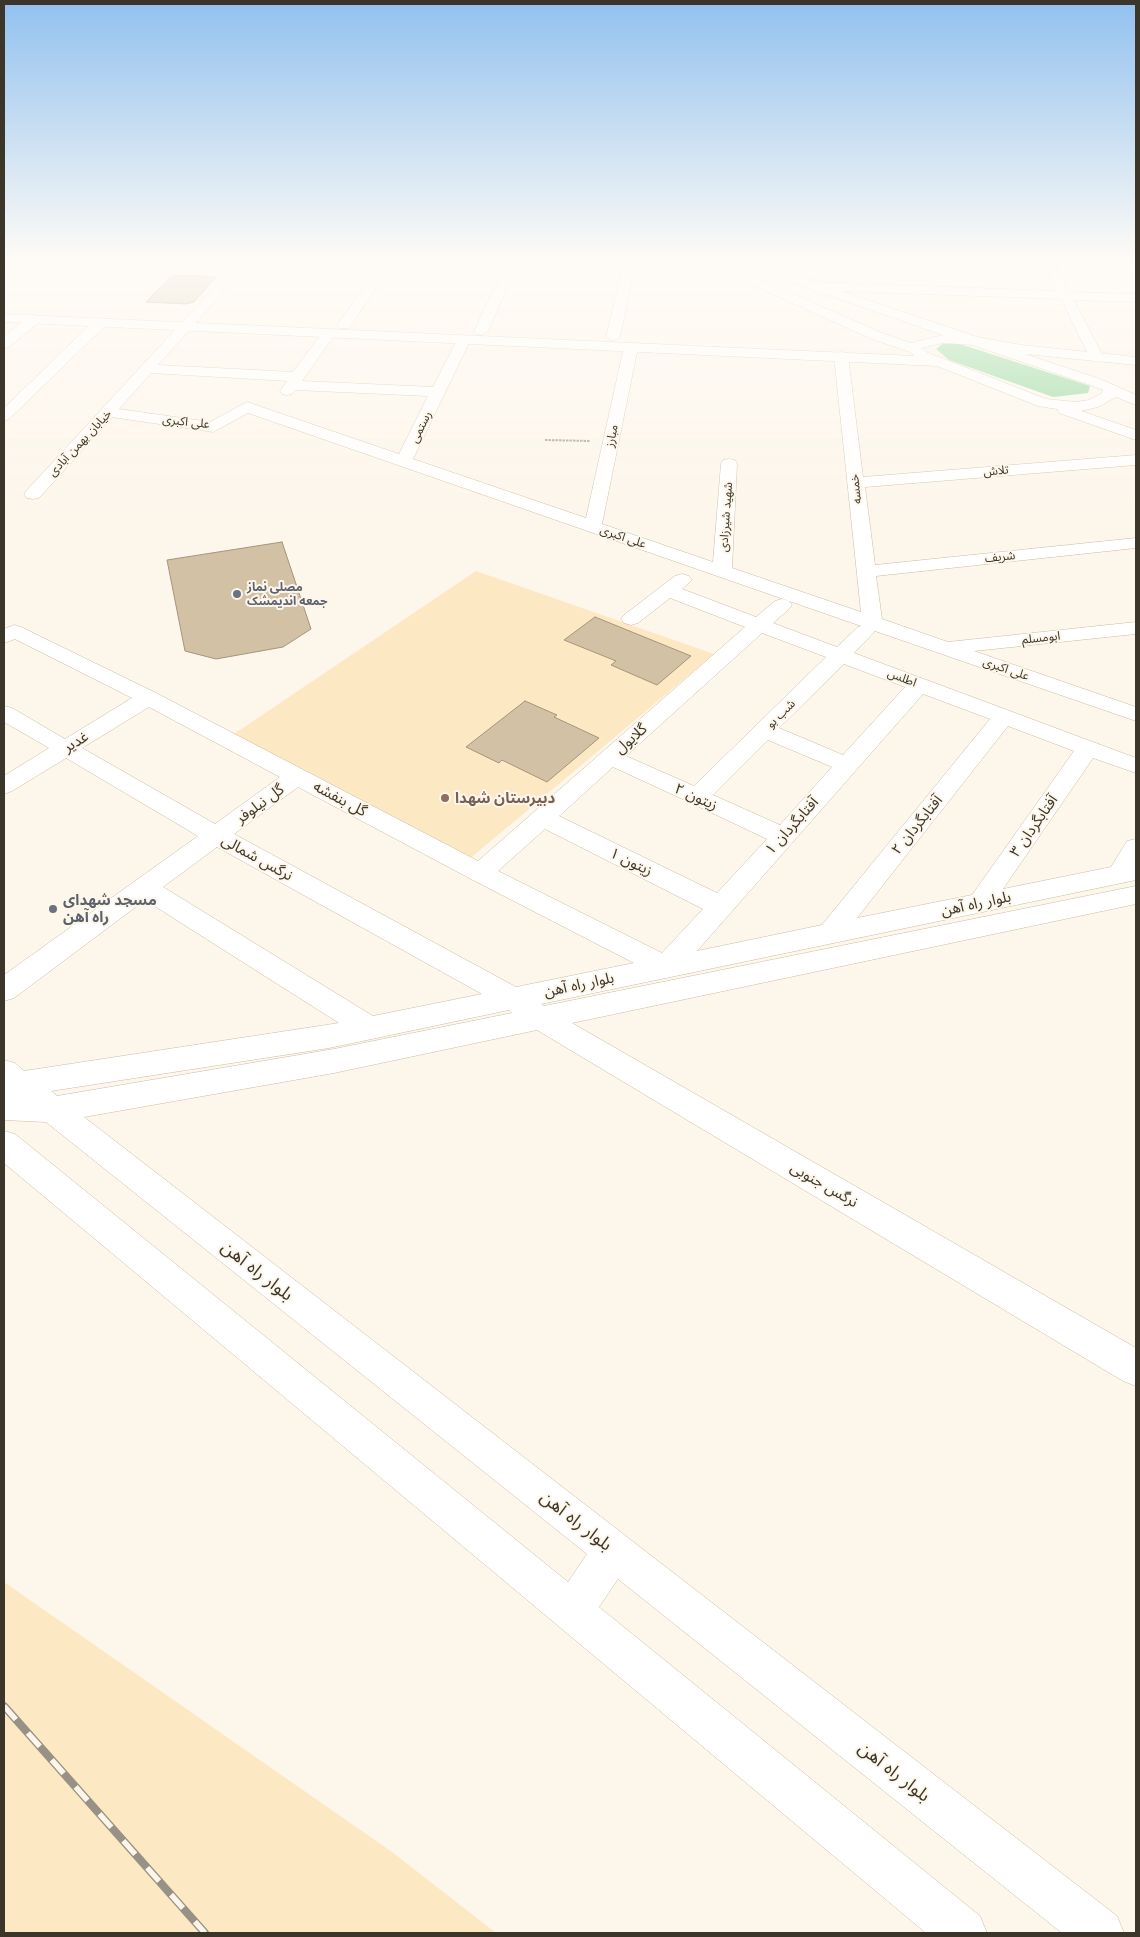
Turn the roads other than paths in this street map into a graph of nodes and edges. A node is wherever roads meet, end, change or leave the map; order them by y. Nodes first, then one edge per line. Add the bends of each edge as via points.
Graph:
1 (74, 348) edge
2 (167, 348) edge
3 (318, 348) edge
4 (459, 348) edge
5 (631, 348) edge
6 (846, 348) edge
7 (877, 348) edge
8 (907, 348) edge
9 (910, 348) edge
10 (995, 348) edge
11 (1027, 348) edge
12 (1092, 348) edge
13 (915, 349) junction
14 (1097, 358) junction
15 (1136, 361) edge
16 (937, 362) junction
17 (148, 369) junction
18 (1136, 374) edge
19 (294, 381) junction
20 (1136, 384) edge
21 (1110, 388) junction
22 (438, 392) junction
23 (1136, 401) edge
24 (1043, 403) junction
25 (109, 412) junction
26 (270, 414) junction
27 (4, 416) edge
28 (1136, 435) edge
29 (1136, 460) edge
30 (404, 461) junction
31 (729, 464) dead end
32 (855, 483) junction
33 (33, 494) dead end
34 (593, 526) junction
35 (1136, 543) edge
36 (722, 571) junction
37 (865, 572) junction
38 (691, 573) dead end
39 (668, 591) junction
40 (782, 605) dead end
41 (631, 619) dead end
42 (760, 625) junction
43 (868, 627) junction
44 (1136, 628) edge
45 (9, 634) edge
46 (945, 648) junction
47 (840, 655) junction
48 (919, 685) junction
49 (148, 698) junction
50 (4, 714) edge
51 (1136, 714) edge
52 (1004, 717) junction
53 (764, 730) junction
54 (1088, 748) junction
55 (65, 749) junction
56 (610, 757) junction
57 (847, 765) junction
58 (1136, 766) edge
59 (297, 776) junction
60 (4, 786) edge
61 (697, 797) junction
62 (542, 818) junction
63 (216, 835) junction
64 (783, 836) junction
65 (1136, 847) edge
66 (480, 873) junction
67 (1131, 880) edge
68 (144, 887) junction
69 (980, 903) junction
70 (720, 906) junction
71 (830, 934) junction
72 (666, 967) junction
73 (4, 990) edge
74 (512, 998) junction
75 (538, 1017) junction
76 (370, 1028) junction
77 (8, 1088) edge
78 (51, 1110) junction
79 (4, 1144) edge
80 (1136, 1368) edge
81 (612, 1550) junction
82 (572, 1612) junction
83 (962, 1933) edge
84 (1100, 1933) edge

1 - 27 street
2 - 17 street, خیابان بهمن آبادی
3 - 19 street
4 - 22 street, رستمی
5 - 34 street, مبارز
6 - 32 street, خمسه
7 - 16 street
8 - 13 street
9 - 13 street
10 - 21 street
11 - 14 street
12 - 14 street
13 - 16 street
14 - 15 street
14 - 18 street via 1096,364 1104,370
16 - 24 street
17 - 19 street
17 - 25 street, خیابان بهمن آبادی
19 - 22 street
19 - 26 street
20 - 21 street
21 - 23 street
21 - 24 street via 1110,395 1093,404 1076,407
22 - 30 street, رستمی
24 - 28 street
25 - 26 street, علی اکبری via 213,427 247,407
25 - 33 street, خیابان بهمن آبادی
26 - 30 street, علی اکبری
29 - 32 street, تلاش
30 - 34 street, علی اکبری
31 - 36 street, شهید شیرزادی
32 - 37 street, خمسه
34 - 36 street, علی اکبری
35 - 37 street, شریف
36 - 43 street, علی اکبری
37 - 43 street, خمسه
38 - 39 street
39 - 41 street
39 - 42 street, اطلس
40 - 42 street, گلایول
42 - 47 street, اطلس
42 - 56 street, گلایول
43 - 46 street, علی اکبری
43 - 47 street, شب بو
44 - 46 street, ابومسلم
45 - 49 street, گل بنفشه
46 - 51 street, علی اکبری
47 - 48 street, اطلس
47 - 53 street, شب بو
48 - 52 street, اطلس
48 - 57 street, آفتابگردان ۱
49 - 55 street, غدیر
49 - 59 street, گل بنفشه
50 - 55 street, نرگس شمالی
52 - 54 street, اطلس
52 - 71 street, آفتابگردان ۲
53 - 57 street
53 - 61 street, شب بو
54 - 58 street, اطلس
54 - 69 street, آفتابگردان ۳
55 - 60 street, غدیر
55 - 63 street, نرگس شمالی
56 - 61 street, زیتون ۲
56 - 62 street, گلایول
57 - 64 street, آفتابگردان ۱
59 - 63 street, گل نیلوفر
59 - 66 street, گل بنفشه
61 - 64 street, زیتون ۲
62 - 66 street, گلایول
62 - 70 street, زیتون ۱
63 - 68 street, گل نیلوفر
63 - 74 street, نرگس شمالی
64 - 70 street, آفتابگردان ۱
65 - 67 street
66 - 72 street, گل بنفشه
67 - 69 street, بلوار راه آهن
67 - 75 street, بلوار راه آهن
68 - 73 street, گل نیلوفر
68 - 76 street
69 - 71 street, بلوار راه آهن
70 - 72 street, آفتابگردان ۱
71 - 72 street, بلوار راه آهن
72 - 74 street, بلوار راه آهن
74 - 75 street, نرگس جنوبی
74 - 76 street, بلوار راه آهن
75 - 78 street, بلوار راه آهن via 334,1061
75 - 80 street, نرگس جنوبی
76 - 77 street, بلوار راه آهن
77 - 78 street, بلوار راه آهن
78 - 81 street, بلوار راه آهن
79 - 82 street
81 - 82 street
81 - 84 street, بلوار راه آهن
82 - 83 street

